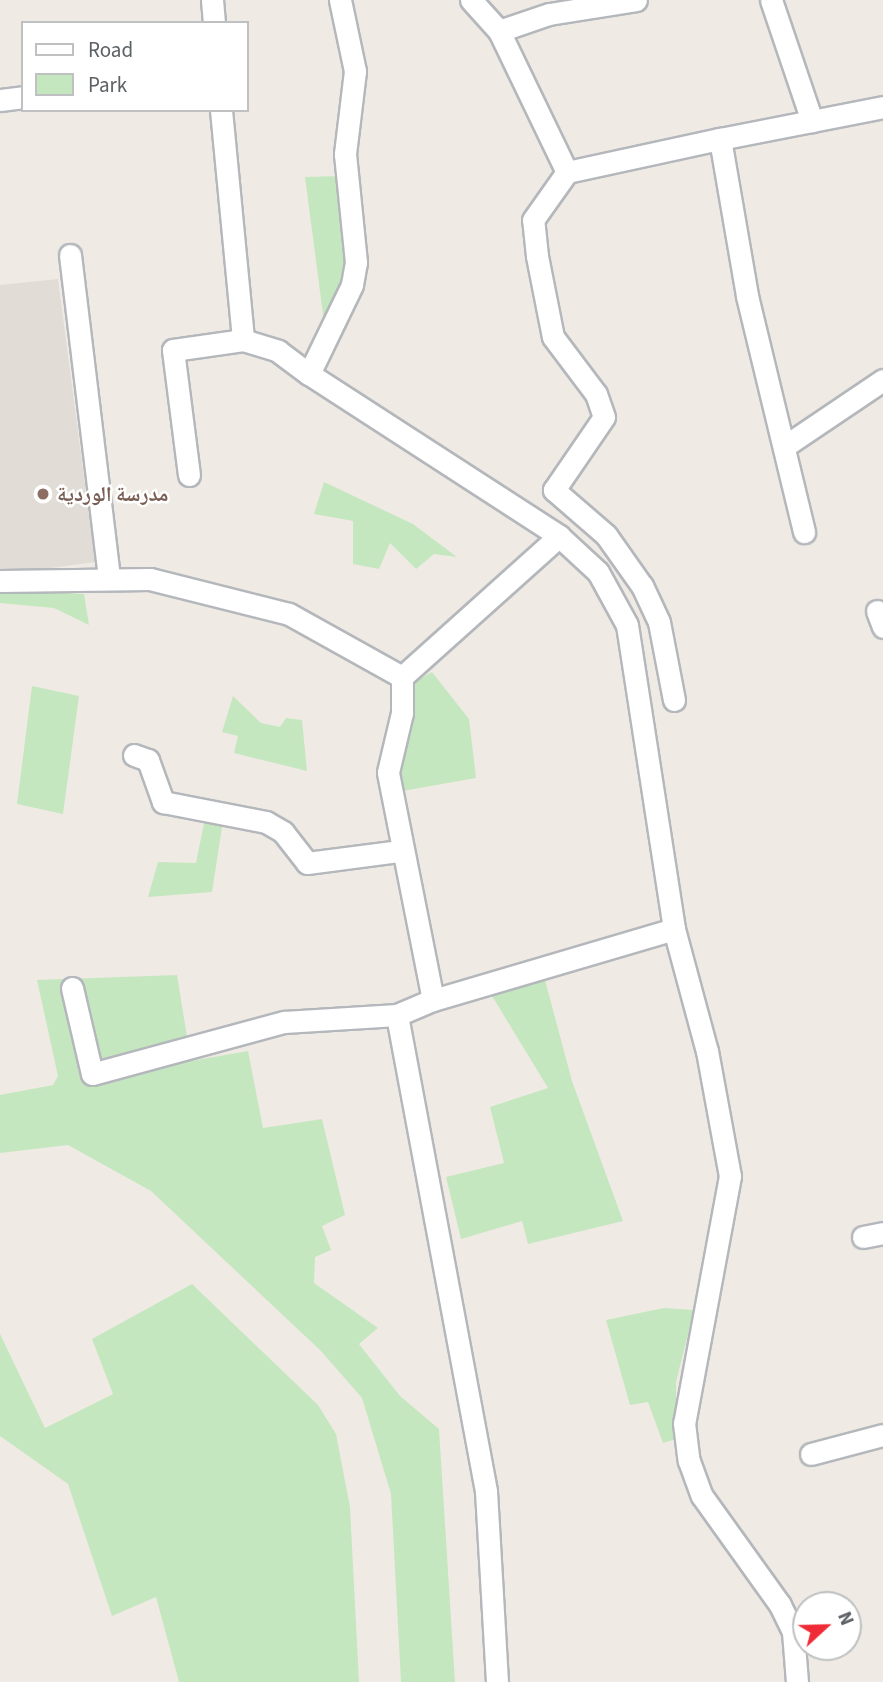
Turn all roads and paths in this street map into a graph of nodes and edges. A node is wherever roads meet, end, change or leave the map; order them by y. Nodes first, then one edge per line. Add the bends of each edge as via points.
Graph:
1 (212, 0) edge
2 (340, 0) edge
3 (471, 0) edge
4 (636, 0) edge
5 (771, 0) edge
6 (214, 21) edge
7 (499, 31) junction
8 (21, 97) edge
9 (0, 100) edge
10 (883, 107) edge
11 (221, 112) edge
12 (812, 121) junction
13 (720, 139) junction
14 (567, 172) junction
15 (70, 255) dead end
16 (243, 340) junction
17 (309, 374) junction
18 (883, 380) edge
19 (785, 446) junction
20 (189, 475) dead end
21 (804, 532) dead end
22 (559, 536) junction
23 (109, 578) junction
24 (0, 581) edge
25 (402, 677) junction
26 (674, 700) dead end
27 (134, 755) dead end
28 (400, 851) junction
29 (674, 929) junction
30 (72, 988) dead end
31 (433, 1000) junction
32 (397, 1015) junction
33 (883, 1435) edge
34 (811, 1454) dead end
35 (497, 1682) edge
36 (797, 1682) edge

1 - 6 street
2 - 17 street via 356,82 345,154 356,262 352,285
3 - 7 street
4 - 7 street via 549,14
5 - 12 street
7 - 14 street
8 - 9 street
10 - 12 street
11 - 16 street
12 - 13 street
13 - 14 street
13 - 19 street via 739,259
14 - 26 street via 533,220 537,256 553,337 596,394 604,417 554,490 606,535 642,586 659,622
15 - 23 street
16 - 17 street via 278,351
16 - 20 street via 173,350
17 - 22 street
18 - 19 street
19 - 21 street
22 - 25 street
22 - 29 street via 608,586 633,644
23 - 24 street via 95,584
23 - 25 street via 150,579 289,614
25 - 28 street via 402,713 388,772
27 - 28 street via 148,760 163,802 266,822 284,832 307,863
28 - 31 street
29 - 31 street
29 - 36 street via 707,1051 730,1176 684,1423 688,1461 702,1496 780,1605 793,1632
30 - 32 street via 92,1074 284,1022
31 - 32 street
32 - 35 street via 486,1491
33 - 34 street

